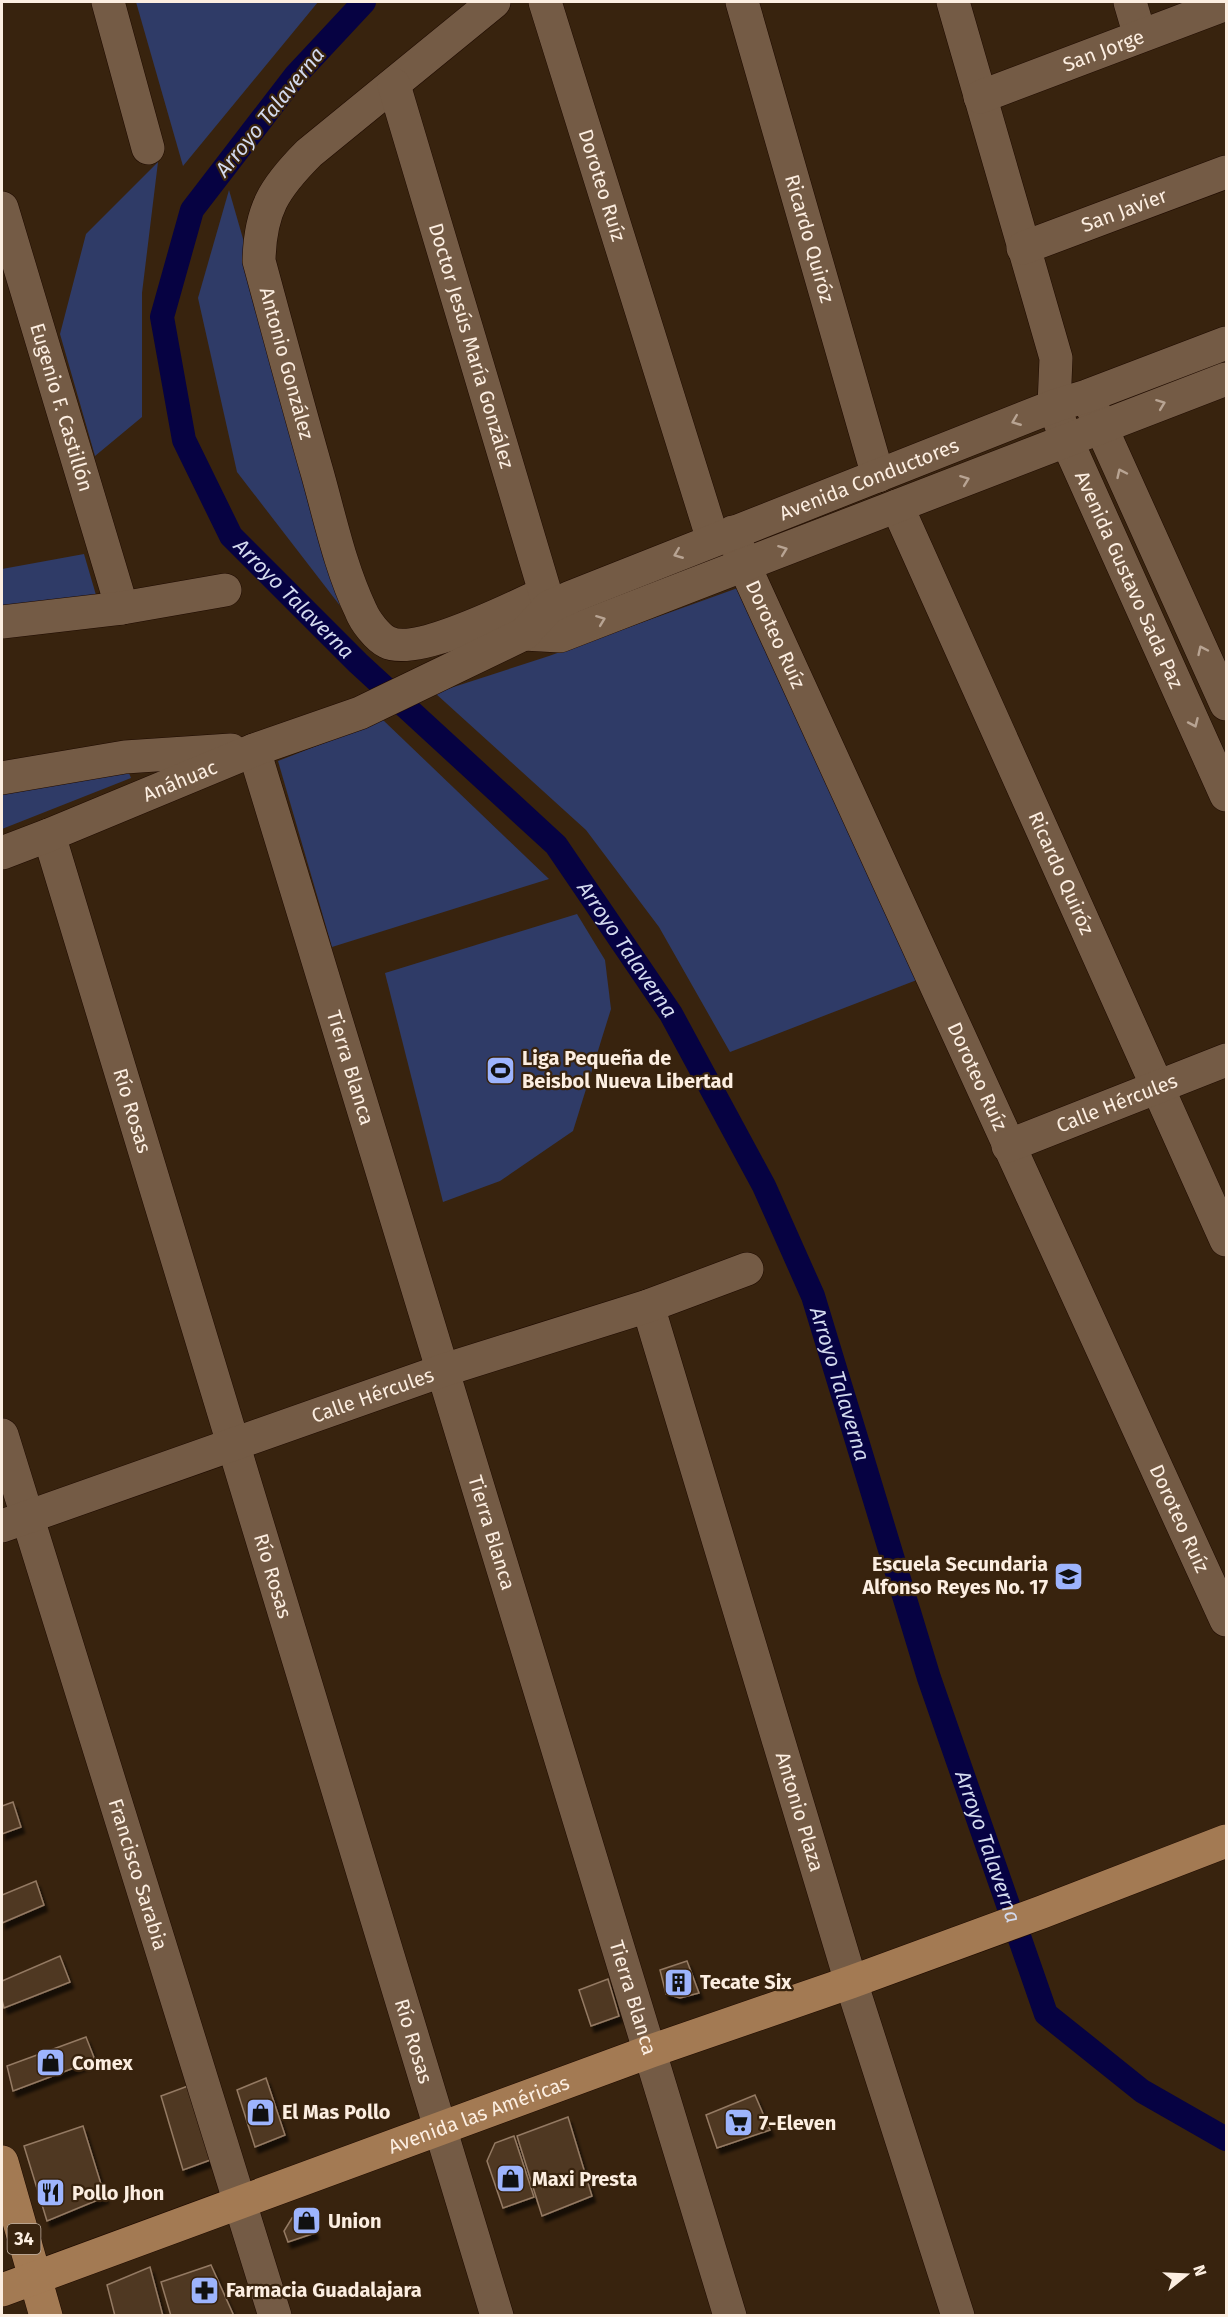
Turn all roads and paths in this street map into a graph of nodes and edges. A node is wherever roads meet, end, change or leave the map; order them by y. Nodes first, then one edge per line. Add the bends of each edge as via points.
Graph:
1 (108, 2) edge
2 (494, 2) edge
3 (545, 2) edge
4 (742, 2) edge
5 (953, 2) edge
6 (1130, 2) edge
7 (1227, 3) edge
8 (1140, 36) junction
9 (394, 85) junction
10 (980, 97) junction
11 (148, 148) dead end
12 (1227, 172) edge
13 (2, 208) edge
14 (1023, 248) junction
15 (1227, 342) edge
16 (1056, 358) junction
17 (1227, 379) edge
18 (1087, 396) junction
19 (1054, 406) junction
20 (1100, 428) junction
21 (1067, 441) junction
22 (878, 476) junction
23 (897, 506) junction
24 (723, 536) junction
25 (744, 565) junction
26 (225, 590) dead end
27 (122, 608) junction
28 (551, 612) junction
29 (2, 622) edge
30 (1227, 704) edge
31 (360, 713) joint
32 (254, 750) junction
33 (2, 778) edge
34 (1227, 795) edge
35 (50, 835) junction
36 (2, 853) edge
37 (1227, 1060) edge
38 (1157, 1086) junction
39 (1008, 1146) junction
40 (1227, 1240) edge
41 (747, 1269) dead end
42 (648, 1306) junction
43 (444, 1370) junction
44 (2, 1436) edge
45 (232, 1445) junction
46 (14, 1522) edge
47 (1227, 1620) edge
48 (1227, 1841) edge
49 (851, 1982) junction
50 (651, 2051) junction
51 (440, 2128) junction
52 (2, 2162) edge
53 (241, 2203) junction
54 (35, 2278) junction
55 (2, 2290) edge
56 (46, 2316) edge
57 (275, 2316) edge
58 (497, 2316) edge
59 (730, 2316) edge
60 (958, 2316) edge

1 - 11 street
2 - 9 street, Antonio González
3 - 24 street, Doroteo Ruíz
4 - 22 street, Ricardo Quiróz
5 - 10 street, Avenida Gustavo Sada Paz
6 - 8 street
7 - 8 street, San Jorge
8 - 10 street, San Jorge
9 - 28 street, Doctor Jesús María González
9 - 28 street, Antonio González via 287,175 272,197 262,223 259,261 339,551 362,614 387,642 416,643
10 - 14 street, Avenida Gustavo Sada Paz
12 - 14 street, San Javier
13 - 27 street, Eugenio F. Castillón
14 - 16 street, Avenida Gustavo Sada Paz
15 - 18 street, Avenida Conductores
16 - 18 street, Avenida Gustavo Sada Paz
16 - 19 street, Avenida Gustavo Sada Paz
20 -> 17 street, Avenida Conductores
18 - 19 street, Avenida Conductores
18 - 20 street, Avenida Gustavo Sada Paz
19 - 21 street, Avenida Gustavo Sada Paz
19 -> 22 street, Avenida Conductores
20 - 21 street, Avenida Conductores
30 -> 20 street, Avenida Gustavo Sada Paz
23 -> 21 street, Avenida Conductores
21 -> 34 street, Avenida Gustavo Sada Paz
22 - 24 street, Avenida Conductores
25 -> 23 street, Avenida Conductores
23 - 38 street, Ricardo Quiróz
24 - 25 street, Doroteo Ruíz
24 -> 28 street, Avenida Conductores
28 -> 25 street, Avenida Conductores
25 - 39 street, Doroteo Ruíz
26 - 27 street
27 - 29 street
28 - 31 street, Avenida Conductores via 524,634
31 - 32 street, Anáhuac
32 - 33 street via 125,757
32 - 35 street, Anáhuac
32 - 43 street, Tierra Blanca
35 - 36 street, Anáhuac
35 - 45 street, Río Rosas
37 - 38 street, Calle Hércules
38 - 39 street, Calle Hércules
38 - 40 street, Ricardo Quiróz
39 - 47 street, Doroteo Ruíz
41 - 42 street, Calle Hércules
42 - 43 street, Calle Hércules
42 - 49 street, Antonio Plaza
43 - 45 street, Calle Hércules
43 - 50 street, Tierra Blanca
44 - 46 street, Francisco Sarabia
45 - 46 street, Calle Hércules
45 - 51 street, Río Rosas
46 - 53 street, Francisco Sarabia
48 - 49 main road, Avenida las Américas
49 - 50 main road, Avenida las Américas
49 - 60 street, Antonio Plaza
50 - 51 main road, Avenida las Américas
50 - 59 street, Tierra Blanca
51 - 53 main road, Avenida las Américas
51 - 58 street, Río Rosas
52 - 54 main road, 34
53 - 54 main road, Avenida las Américas
53 - 57 street, Francisco Sarabia
54 - 55 main road, Avenida las Américas
54 - 56 main road, 34

